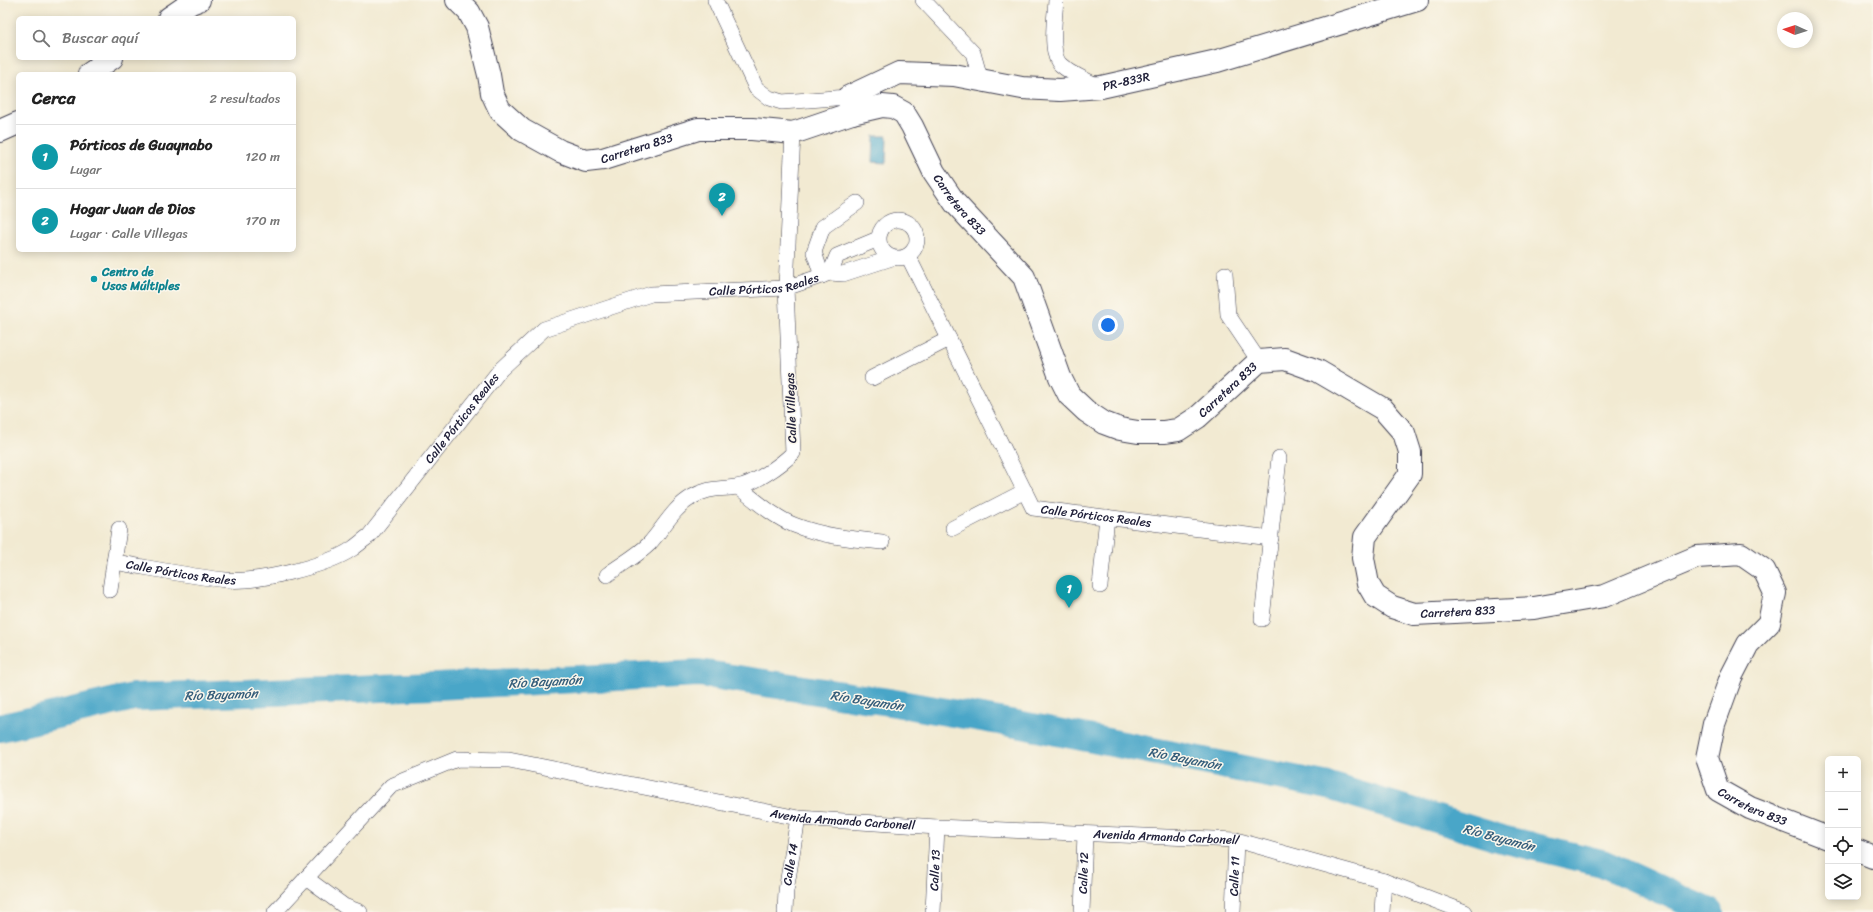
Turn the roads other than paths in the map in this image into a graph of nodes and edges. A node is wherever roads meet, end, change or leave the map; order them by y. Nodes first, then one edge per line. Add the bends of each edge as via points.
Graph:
1 (199, 0) edge
2 (457, 0) edge
3 (715, 0) edge
4 (923, 0) edge
5 (1056, 0) edge
6 (1416, 0) edge
7 (172, 16) edge
8 (109, 60) edge
9 (92, 72) edge
10 (980, 81) junction
11 (1100, 87) junction
12 (850, 105) junction
13 (16, 124) edge
14 (0, 131) edge
15 (793, 133) junction
16 (857, 203) dead end
17 (878, 238) junction
18 (908, 256) junction
19 (892, 258) junction
20 (826, 274) junction
21 (1225, 274) dead end
22 (786, 288) junction
23 (949, 339) junction
24 (1259, 361) junction
25 (872, 378) dead end
26 (1279, 458) dead end
27 (738, 487) junction
28 (1025, 491) junction
29 (1107, 517) junction
30 (953, 528) dead end
31 (118, 529) dead end
32 (1271, 538) junction
33 (882, 542) dead end
34 (114, 562) junction
35 (607, 575) dead end
36 (1100, 586) dead end
37 (110, 590) dead end
38 (1262, 620) dead end
39 (798, 818) junction
40 (937, 827) junction
41 (1085, 834) junction
42 (1825, 837) edge
43 (1236, 840) junction
44 (1861, 852) edge
45 (1873, 857) edge
46 (306, 878) junction
47 (1384, 881) junction
48 (276, 912) edge
49 (360, 912) edge
50 (785, 912) edge
51 (934, 912) edge
52 (1082, 912) edge
53 (1233, 912) edge
54 (1382, 912) edge
55 (1465, 912) edge

1 - 7 street
2 - 15 street, Carretera 833 via 469,12 477,27 492,92 500,110 522,130 560,151 586,161 603,159 698,129 752,129
3 - 12 street via 756,88 769,98 782,102
4 - 10 street via 973,53
5 - 11 street via 1055,54 1060,64
6 - 11 street, PR-833R / PR-833R via 1217,62
8 - 9 street
10 - 11 street, PR-833R / PR-833R via 1022,88 1060,90
10 - 12 street, PR-833R / PR-833R via 954,76 899,73
12 - 15 street, Carretera 833
12 - 24 street, Carretera 833 via 893,107 904,113 934,172 955,203 1024,278 1060,377 1069,394 1086,411 1104,423 1138,432 1178,430 1198,417
13 - 14 street
15 - 22 street, Calle Villegas
16 - 20 street via 822,227 814,252
17 - 18 street via 883,226 888,222 907,222 912,226 917,238 914,250
17 - 19 street via 882,250
17 - 20 street, Calle Pórticos Reales via 837,256
18 - 19 street
18 - 23 street, Calle Pórticos Reales
19 - 20 street, Calle Pórticos Reales via 843,274
20 - 22 street, Calle Pórticos Reales
21 - 24 street via 1228,315
22 - 27 street, Calle Villegas via 793,453 764,475
22 - 34 street, Calle Pórticos Reales via 651,294 544,329 500,370 369,536 351,550 322,562 288,573 249,580 226,580
23 - 25 street
23 - 28 street, Calle Pórticos Reales
24 - 42 street, Carretera 833 via 1285,359 1318,371 1383,409 1404,433 1410,452 1410,474 1365,537 1362,558 1368,584 1375,596 1392,608 1414,614 1534,608 1604,596 1697,557 1741,554 1764,570 1775,593 1769,622 1748,644 1731,677 1714,724 1707,758 1718,790 1750,808
26 - 32 street
27 - 33 street via 794,525 837,537
27 - 35 street, Calle Villegas via 709,489 691,498 675,511 648,545
28 - 29 street, Calle Pórticos Reales via 1033,508
28 - 30 street
29 - 32 street, Calle Pórticos Reales
29 - 36 street
31 - 34 street
32 - 38 street
34 - 37 street
39 - 40 street, Avenida Armando Carbonell
39 - 46 street, Avenida Armando Carbonell via 509,760 457,759 391,786
39 - 50 street, Calle 14
40 - 41 street, Avenida Armando Carbonell
40 - 51 street, Calle 13
41 - 43 street, Avenida Armando Carbonell
41 - 52 street, Calle 12
43 - 47 street, Avenida Armando Carbonell
43 - 53 street, Calle 11
44 - 45 street
46 - 48 street, Avenida Armando Carbonell
46 - 49 street via 344,906
47 - 54 street
47 - 55 street, Avenida Armando Carbonell

